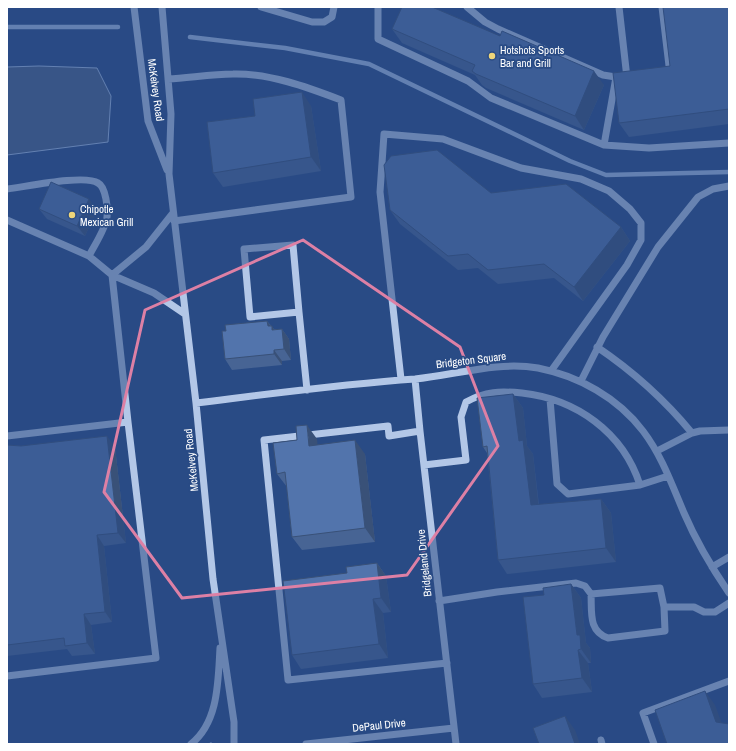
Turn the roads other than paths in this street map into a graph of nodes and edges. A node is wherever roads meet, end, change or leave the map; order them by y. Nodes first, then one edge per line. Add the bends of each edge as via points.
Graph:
1 (134, 7) edge
2 (162, 7) edge
3 (261, 7) edge
4 (334, 7) edge
5 (378, 7) edge
6 (467, 7) edge
7 (619, 7) edge
8 (662, 7) edge
9 (663, 75) edge
10 (616, 77) junction
11 (168, 79) junction
12 (729, 143) edge
13 (604, 145) junction
14 (168, 174) junction
15 (729, 186) edge
16 (7, 189) edge
17 (174, 217) junction
18 (7, 220) edge
19 (89, 256) junction
20 (112, 276) junction
21 (299, 312) junction
22 (185, 314) junction
23 (597, 347) junction
24 (551, 371) junction
25 (415, 378) junction
26 (402, 379) junction
27 (581, 381) junction
28 (307, 390) junction
29 (550, 399) junction
30 (196, 403) junction
31 (128, 422) junction
32 (729, 430) edge
33 (420, 431) junction
34 (692, 433) junction
35 (7, 436) edge
36 (656, 451) junction
37 (424, 465) junction
38 (668, 476) junction
39 (640, 485) junction
40 (729, 556) edge
41 (712, 567) junction
42 (729, 593) edge
43 (591, 594) junction
44 (439, 601) junction
45 (729, 603) edge
46 (664, 607) junction
47 (221, 634) junction
48 (447, 663) junction
49 (7, 676) edge
50 (729, 681) edge
51 (454, 728) junction
52 (191, 744) edge
53 (234, 744) edge
54 (306, 744) edge
55 (310, 744) edge
56 (456, 744) edge
57 (654, 744) edge

1 - 14 street, McKelvey Road via 148,121
2 - 11 street, McKelvey Road
3 - 4 street via 312,22 324,22 332,17
5 - 13 street via 378,39 468,81 491,98
6 - 10 street via 498,29 603,75
7 - 10 street via 630,77
8 - 9 street via 670,74
10 - 13 street
11 - 14 street, McKelvey Road via 171,114
11 - 17 street via 233,74 260,75 312,88 341,100 351,197
12 - 13 street via 649,148
14 - 17 street, McKelvey Road
15 - 23 street via 713,188 698,197 658,247
16 - 19 street via 82,179 99,183 105,198 107,218
17 - 20 street via 146,247
17 - 22 street, McKelvey Road
18 - 19 street
19 - 20 street
20 - 22 street via 154,293
20 - 31 street
21 - 21 street via 250,317 244,249 293,245
21 - 28 street
22 - 30 street, McKelvey Road
23 - 27 street
23 - 34 street via 655,392
24 - 25 street, Bridgeton Square via 510,366
24 - 26 street via 626,265 641,240 642,223 609,191 581,179 521,168 443,139 384,134 380,192
24 - 27 street, Bridgeton Square
25 - 26 street, Bridgeton Square
25 - 33 street, Bridgeland Drive
26 - 28 street, Bridgeton Square
27 - 36 street, Bridgeton Square via 621,408 643,430
28 - 30 street, Bridgeton Square
29 - 37 street via 535,394 504,391 481,394 466,402 461,417 466,460
29 - 39 street via 566,403 607,431 628,457
29 - 39 street via 557,484 568,494
30 - 47 street, McKelvey Road via 213,579
31 - 35 street
31 - 49 street via 156,658
32 - 34 street
33 - 37 street, Bridgeland Drive
33 - 48 street via 388,436 388,426 264,440 288,680
34 - 36 street
36 - 38 street, Bridgeton Square
37 - 44 street, Bridgeland Drive
38 - 39 street
38 - 41 street, Bridgeton Square
40 - 41 street
41 - 42 street, Bridgeton Square
43 - 44 street via 585,586 576,583
43 - 46 street via 660,588
43 - 46 street via 594,628 599,635 608,638 665,631
44 - 48 street, Bridgeland Drive
45 - 46 street via 715,612 704,612 694,607
47 - 52 street via 217,696 210,719
47 - 53 street, McKelvey Road via 234,722
48 - 51 street, Bridgeland Drive
50 - 57 street via 643,713
51 - 55 street, DePaul Drive
51 - 56 street, Bridgeland Drive
54 - 55 street, DePaul Drive

